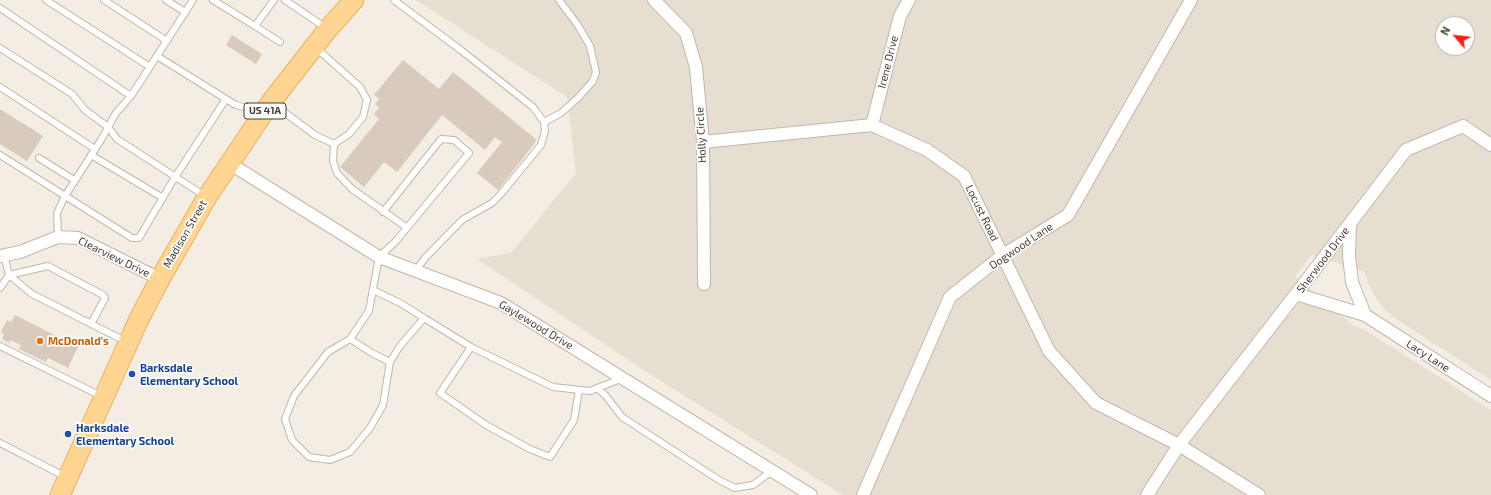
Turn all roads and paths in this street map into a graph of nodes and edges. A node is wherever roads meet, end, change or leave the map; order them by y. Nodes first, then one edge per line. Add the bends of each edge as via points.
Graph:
1 (46, 0) edge
2 (104, 0) edge
3 (166, 0) edge
4 (193, 0) edge
5 (213, 0) edge
6 (274, 0) edge
7 (284, 0) edge
8 (354, 0) edge
9 (394, 0) edge
10 (559, 0) edge
11 (654, 0) edge
12 (909, 0) edge
13 (1191, 0) edge
14 (0, 8) edge
15 (185, 12) junction
16 (255, 26) junction
17 (328, 29) junction
18 (167, 41) junction
19 (280, 42) dead end
20 (314, 46) junction
21 (0, 48) edge
22 (158, 56) junction
23 (150, 67) junction
24 (0, 86) edge
25 (132, 96) junction
26 (226, 100) junction
27 (267, 108) junction
28 (544, 122) junction
29 (872, 125) junction
30 (108, 127) junction
31 (703, 142) junction
32 (334, 144) junction
33 (1491, 145) edge
34 (95, 149) junction
35 (0, 155) edge
36 (91, 155) junction
37 (39, 158) dead end
38 (229, 163) junction
39 (175, 177) junction
40 (74, 180) junction
41 (65, 196) junction
42 (207, 197) junction
43 (163, 198) junction
44 (383, 212) junction
45 (1350, 224) junction
46 (406, 227) junction
47 (58, 236) junction
48 (1003, 255) junction
49 (2, 256) edge
50 (379, 257) junction
51 (416, 270) junction
52 (9, 275) junction
53 (160, 279) junction
54 (704, 284) dead end
55 (0, 288) edge
56 (373, 290) junction
57 (1296, 294) junction
58 (1365, 315) junction
59 (424, 318) junction
60 (91, 324) junction
61 (350, 339) junction
62 (128, 342) junction
63 (0, 346) edge
64 (470, 346) junction
65 (390, 362) junction
66 (623, 378) junction
67 (597, 388) junction
68 (579, 390) junction
69 (1491, 396) edge
70 (103, 397) junction
71 (0, 443) edge
72 (1179, 444) junction
73 (772, 471) junction
74 (68, 478) junction
75 (60, 495) edge
76 (811, 495) edge
77 (863, 495) edge
78 (1147, 495) edge
79 (1259, 495) edge

1 - 23 lane
2 - 18 lane
3 - 15 lane
4 - 15 lane
5 - 16 lane
6 - 16 lane
7 - 17 lane
8 - 17 main road, Madison Street / US 41A
9 - 28 lane via 533,107
10 - 28 lane via 590,46 596,72 593,81 578,98 561,113
11 - 31 street, Holly Circle via 686,33 696,67
12 - 29 street, Irene Drive via 900,16
13 - 48 street, Dogwood Lane via 1068,215
14 - 25 lane
15 - 18 lane
16 - 19 lane
17 - 20 main road, Madison Street / US 41A
18 - 22 lane
20 - 27 main road, Madison Street / US 41A
20 - 32 lane via 360,86 367,100 363,117 349,134
21 - 30 lane via 72,94 85,110
22 - 23 lane
22 - 26 lane
23 - 25 lane
24 - 34 lane
25 - 30 lane
26 - 27 lane via 236,105
26 - 39 lane
27 - 32 lane
27 - 38 main road, Madison Street / US 41A
28 - 51 lane via 545,131 541,145 500,195 492,203 462,220
29 - 31 street
29 - 48 street, Locust Road via 927,150 964,176
30 - 34 lane
30 - 39 lane via 117,139
31 - 54 street, Holly Circle
32 - 44 lane via 333,161 337,173 352,189
33 - 45 street, Sherwood Drive via 1463,126 1406,150
34 - 36 lane
35 - 41 lane
36 - 40 lane
36 - 43 lane
37 - 40 lane
38 - 42 main road, Madison Street / US 41A
38 - 50 street, Gaylewood Drive
39 - 42 lane
39 - 43 lane
40 - 41 lane
41 - 43 lane via 132,238 139,238
41 - 47 lane via 57,213
42 - 53 main road, Madison Street / US 41A
44 - 46 lane
44 - 46 lane via 441,139 454,140 469,153
45 - 57 street, Sherwood Drive
45 - 58 street via 1349,256 1352,282
46 - 50 lane
47 - 49 street, Clearview Drive via 20,252
47 - 53 street, Clearview Drive via 78,238
48 - 72 street, Locust Road via 1049,351 1096,403
48 - 77 street, Dogwood Lane via 950,297
49 - 52 lane
50 - 51 street, Gaylewood Drive
50 - 56 lane
51 - 66 street, Gaylewood Drive via 501,303
52 - 55 lane
52 - 60 lane via 32,294
52 - 60 lane via 48,266 103,295 105,298
53 - 62 main road, Madison Street / US 41A
56 - 59 lane
56 - 61 lane via 369,311
57 - 58 street, Lacy Lane
57 - 72 street, Sherwood Drive
58 - 69 street, Lacy Lane
59 - 64 lane
59 - 65 lane
60 - 62 lane
61 - 65 lane
61 - 65 lane via 328,352 294,396 285,419 292,440 309,457 330,460 350,452 370,428 383,405
62 - 70 main road, Madison Street / US 41A
63 - 70 lane
64 - 68 lane via 553,387
64 - 68 lane via 440,393 486,425 530,449 550,457 574,420
66 - 67 lane
66 - 73 street, Gaylewood Drive
67 - 68 lane via 590,391
67 - 73 lane via 622,417 724,483 735,488 753,485
70 - 74 main road, Madison Street / US 41A
71 - 74 lane
72 - 78 street, Sherwood Drive
72 - 79 street, Locust Road
73 - 76 street, Gaylewood Drive
74 - 75 main road, Madison Street / US 41A

